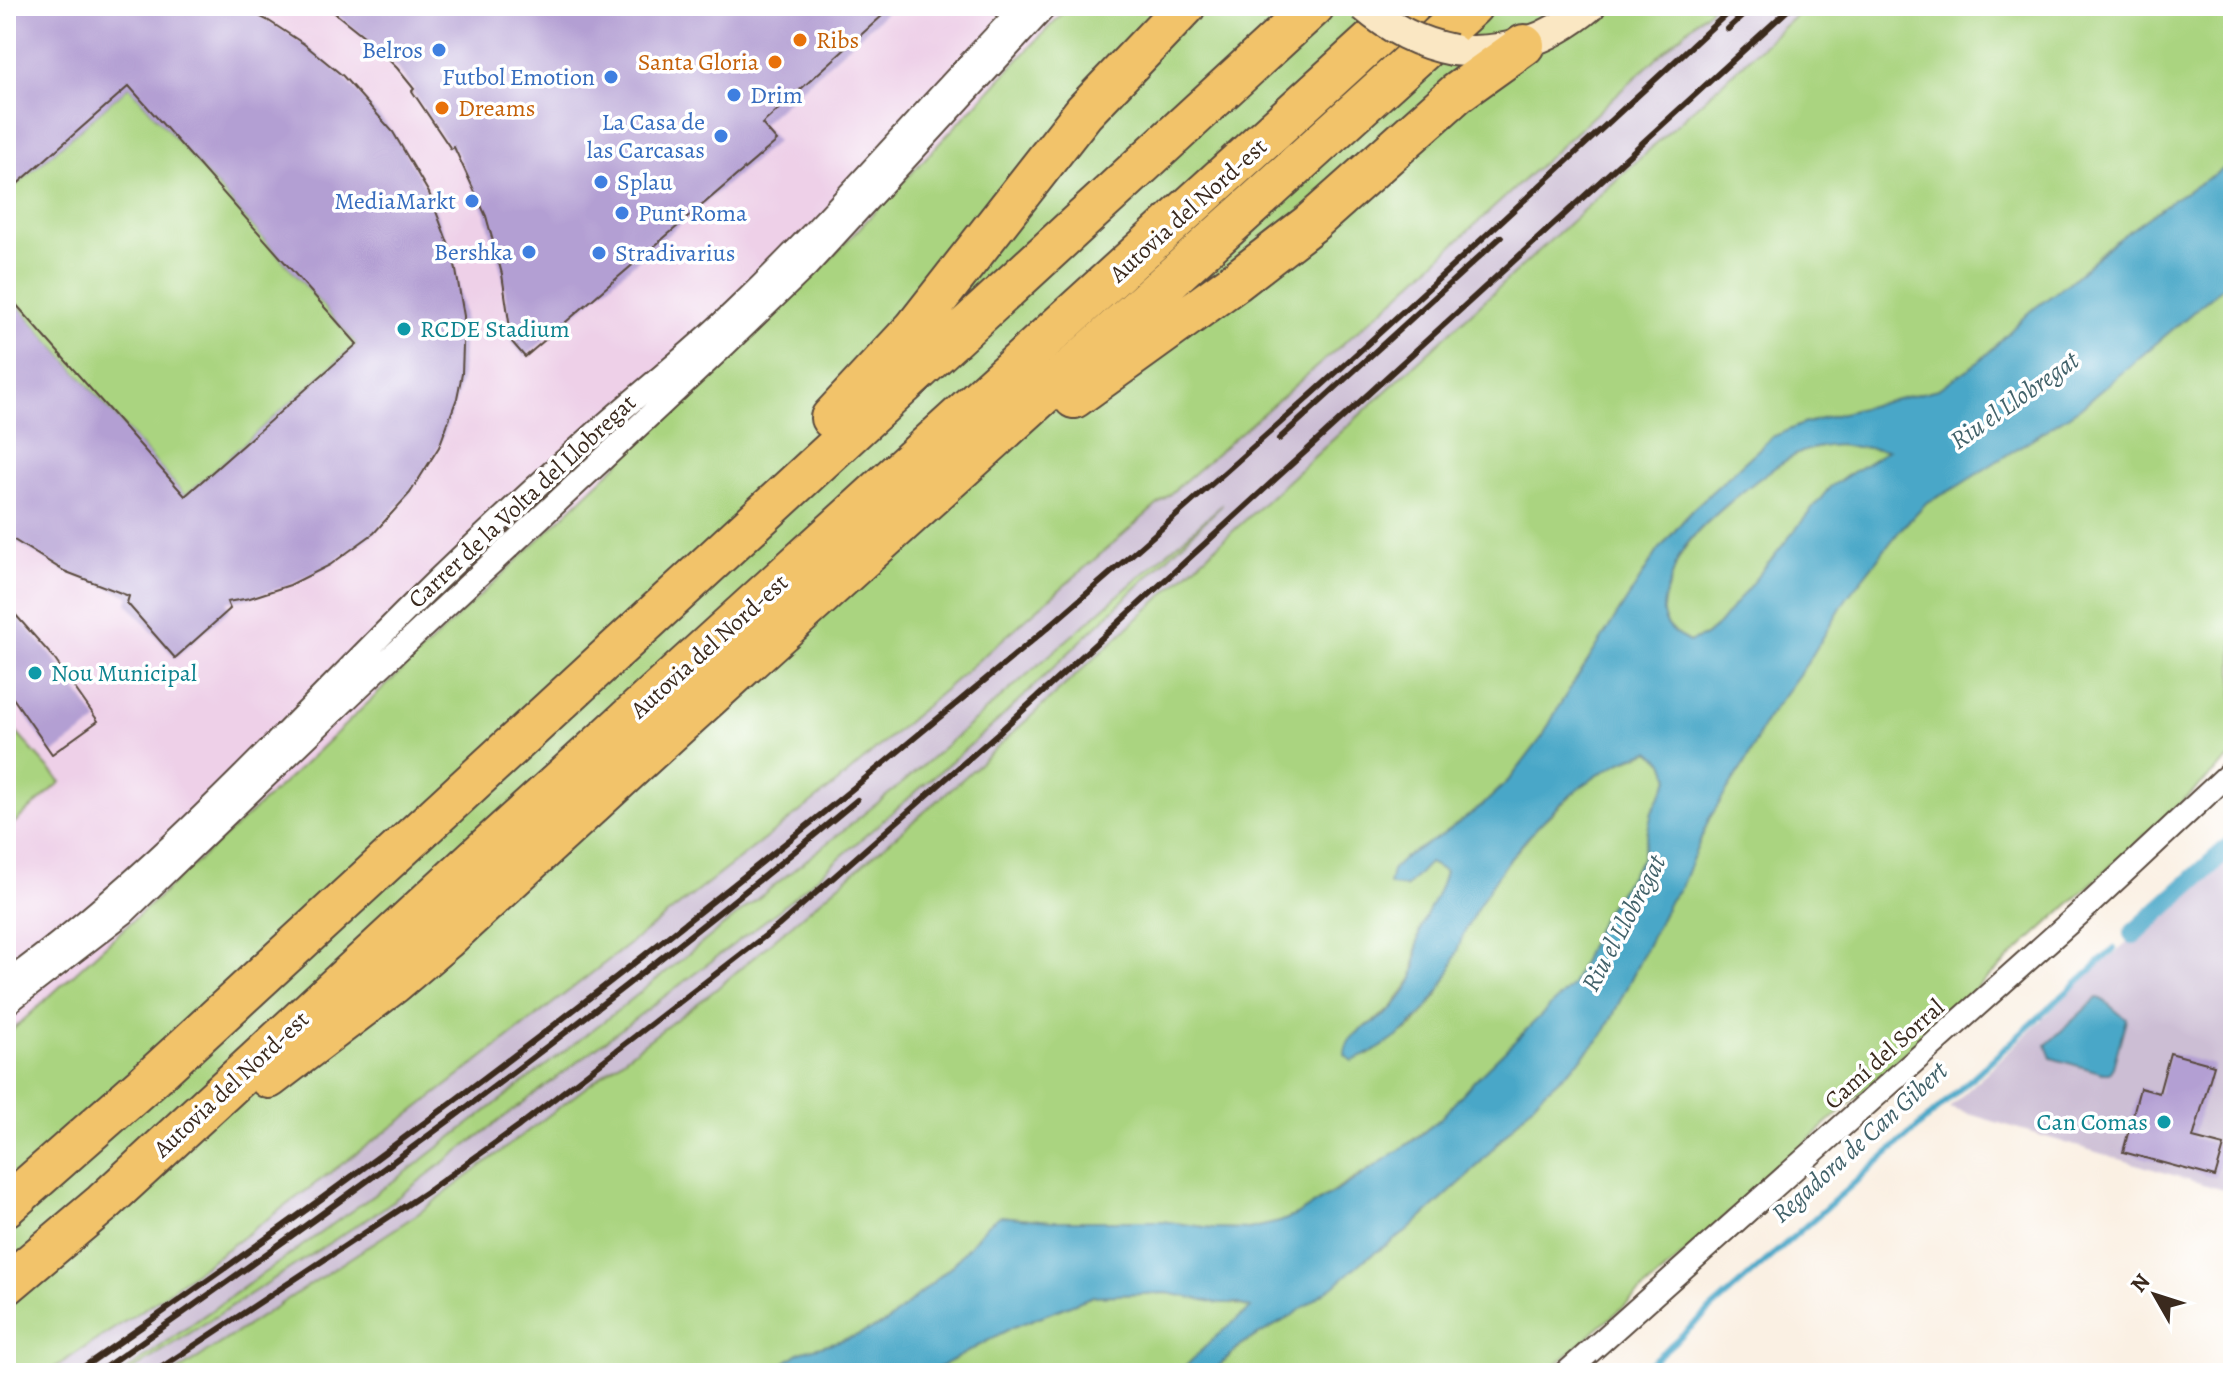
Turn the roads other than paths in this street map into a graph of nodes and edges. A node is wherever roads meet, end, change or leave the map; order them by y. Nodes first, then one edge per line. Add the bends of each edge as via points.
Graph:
1 (1024, 6) edge
2 (1046, 6) edge
3 (1185, 6) edge
4 (1314, 6) edge
5 (1364, 6) edge
6 (1410, 6) edge
7 (1472, 6) edge
8 (1590, 6) edge
9 (1524, 45) junction
10 (912, 516) junction
11 (516, 740) junction
12 (2233, 770) edge
13 (6, 983) edge
14 (6, 1004) edge
15 (118, 1189) junction
16 (6, 1206) edge
17 (6, 1285) edge
18 (1566, 1373) edge

1 - 13 street, Carrer de la Volta del Llobregat via 740,306 487,533 135,879
2 - 14 street, Carrer de la Volta del Llobregat via 828,244 738,333 124,913
3 - 11 highway via 1084,112 914,329
4 - 11 highway
5 - 9 main road, bridge via 1414,39 1453,50
6 - 15 highway, Autovia del Nord-est
7 - 10 highway
8 - 9 main road via 1548,36
9 - 10 highway via 1457,93 1260,263
10 - 15 highway via 424,958
11 - 16 highway
12 - 18 street, Camí del Sorral
15 - 17 highway, Autovia del Nord-est

